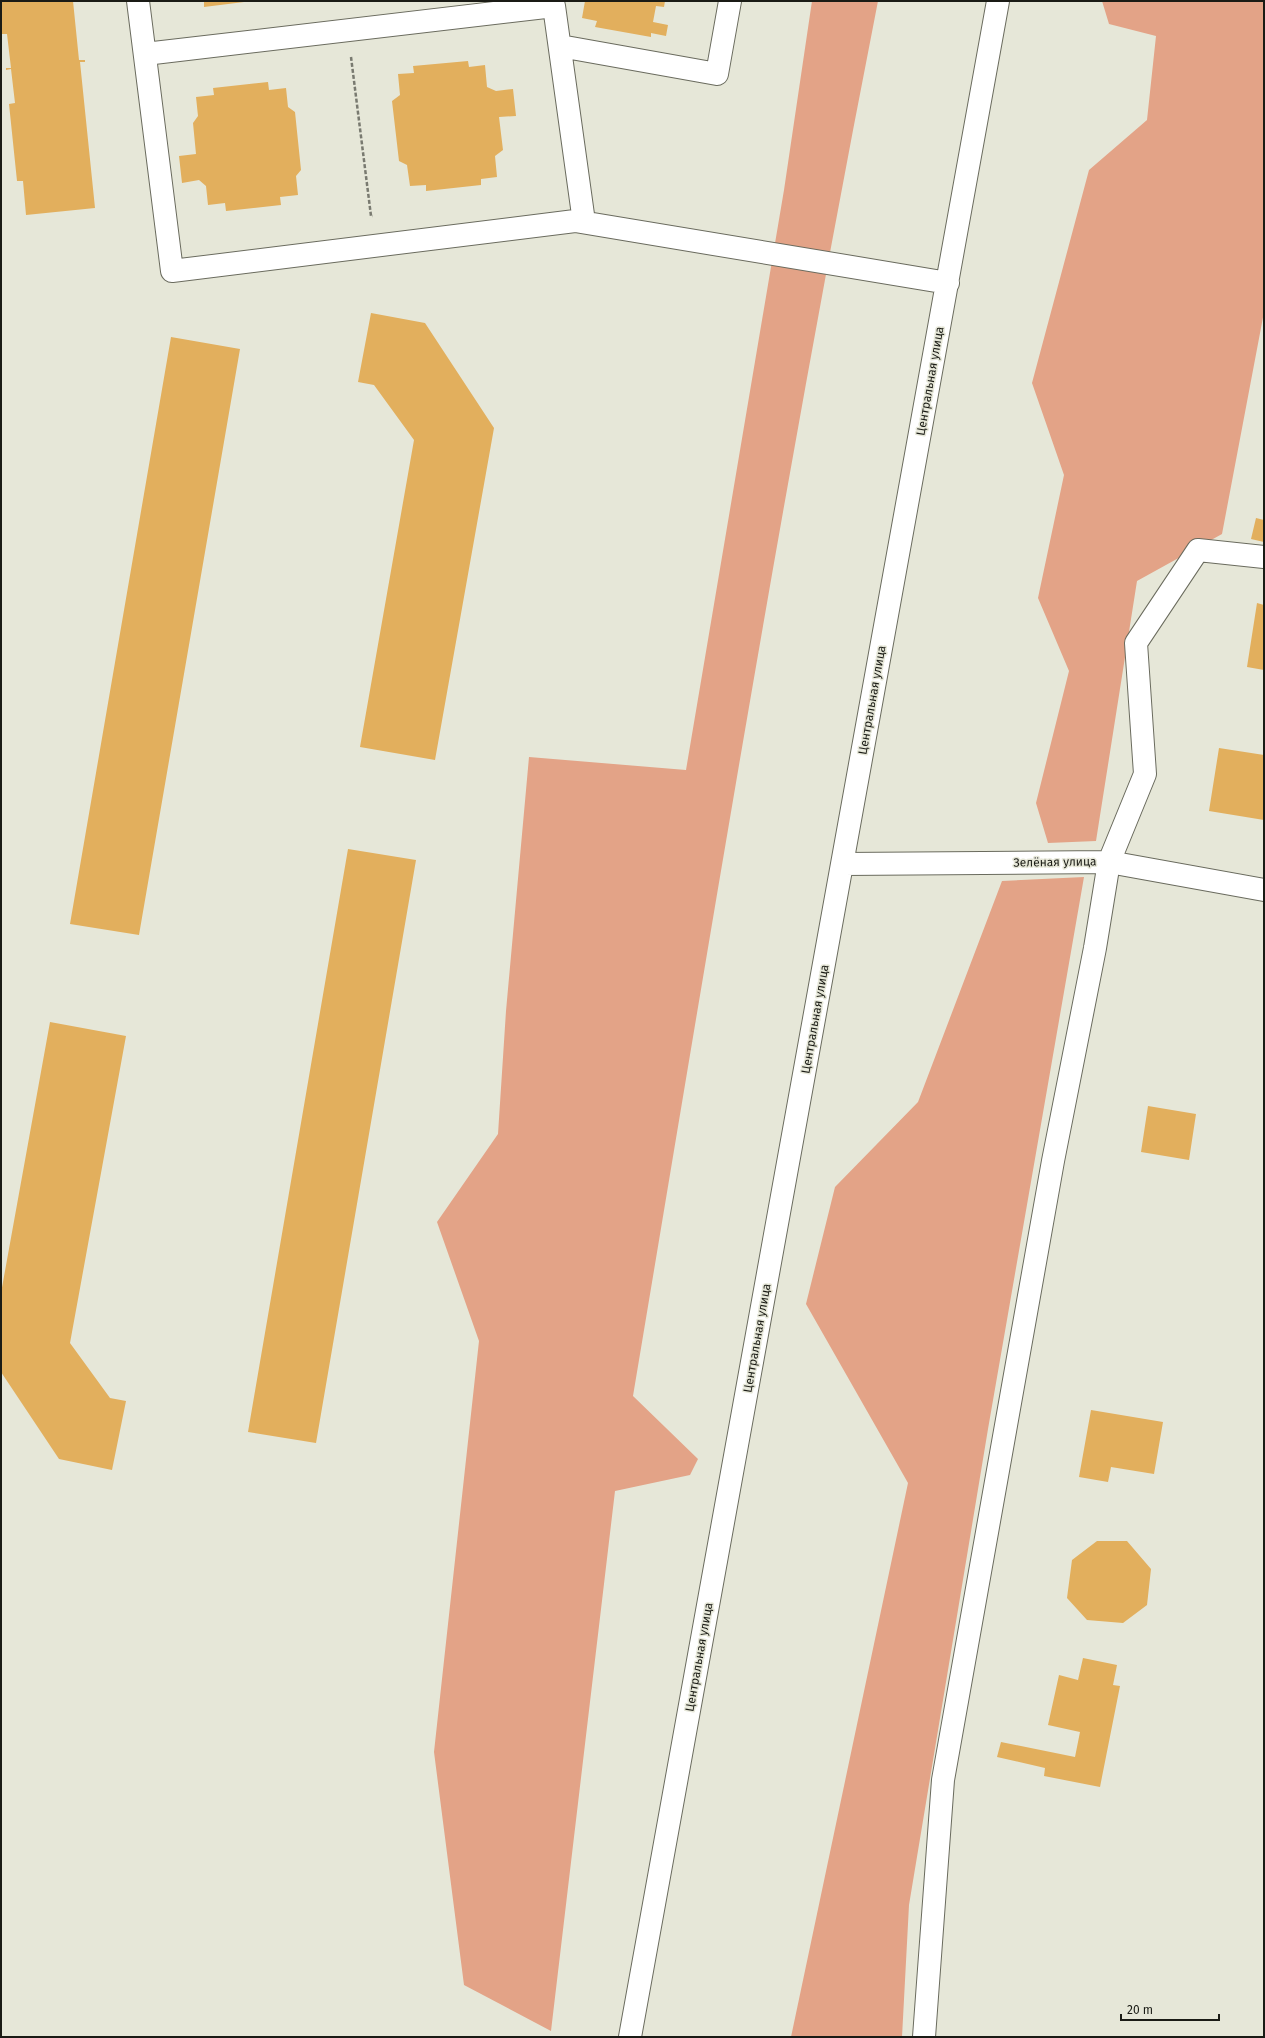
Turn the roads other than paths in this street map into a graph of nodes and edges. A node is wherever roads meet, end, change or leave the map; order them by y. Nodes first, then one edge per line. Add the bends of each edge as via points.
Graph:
1 (138, 1) edge
2 (730, 1) edge
3 (998, 1) edge
4 (560, 46) junction
5 (145, 54) junction
6 (584, 222) junction
7 (948, 283) junction
8 (1264, 557) edge
9 (1109, 862) junction
10 (843, 864) junction
11 (1264, 890) edge
12 (630, 2037) edge
13 (924, 2037) edge

1 - 5 street
2 - 4 street via 717,74
3 - 7 street, Центральная улица
4 - 5 street via 554,6
4 - 6 street
5 - 6 street via 172,271 575,221
6 - 7 street
7 - 10 street, Центральная улица
8 - 9 street via 1198,550 1136,643 1144,774
9 - 10 street, Зелёная улица
9 - 11 street, Зелёная улица
9 - 13 street via 943,1780
10 - 12 street, Центральная улица

